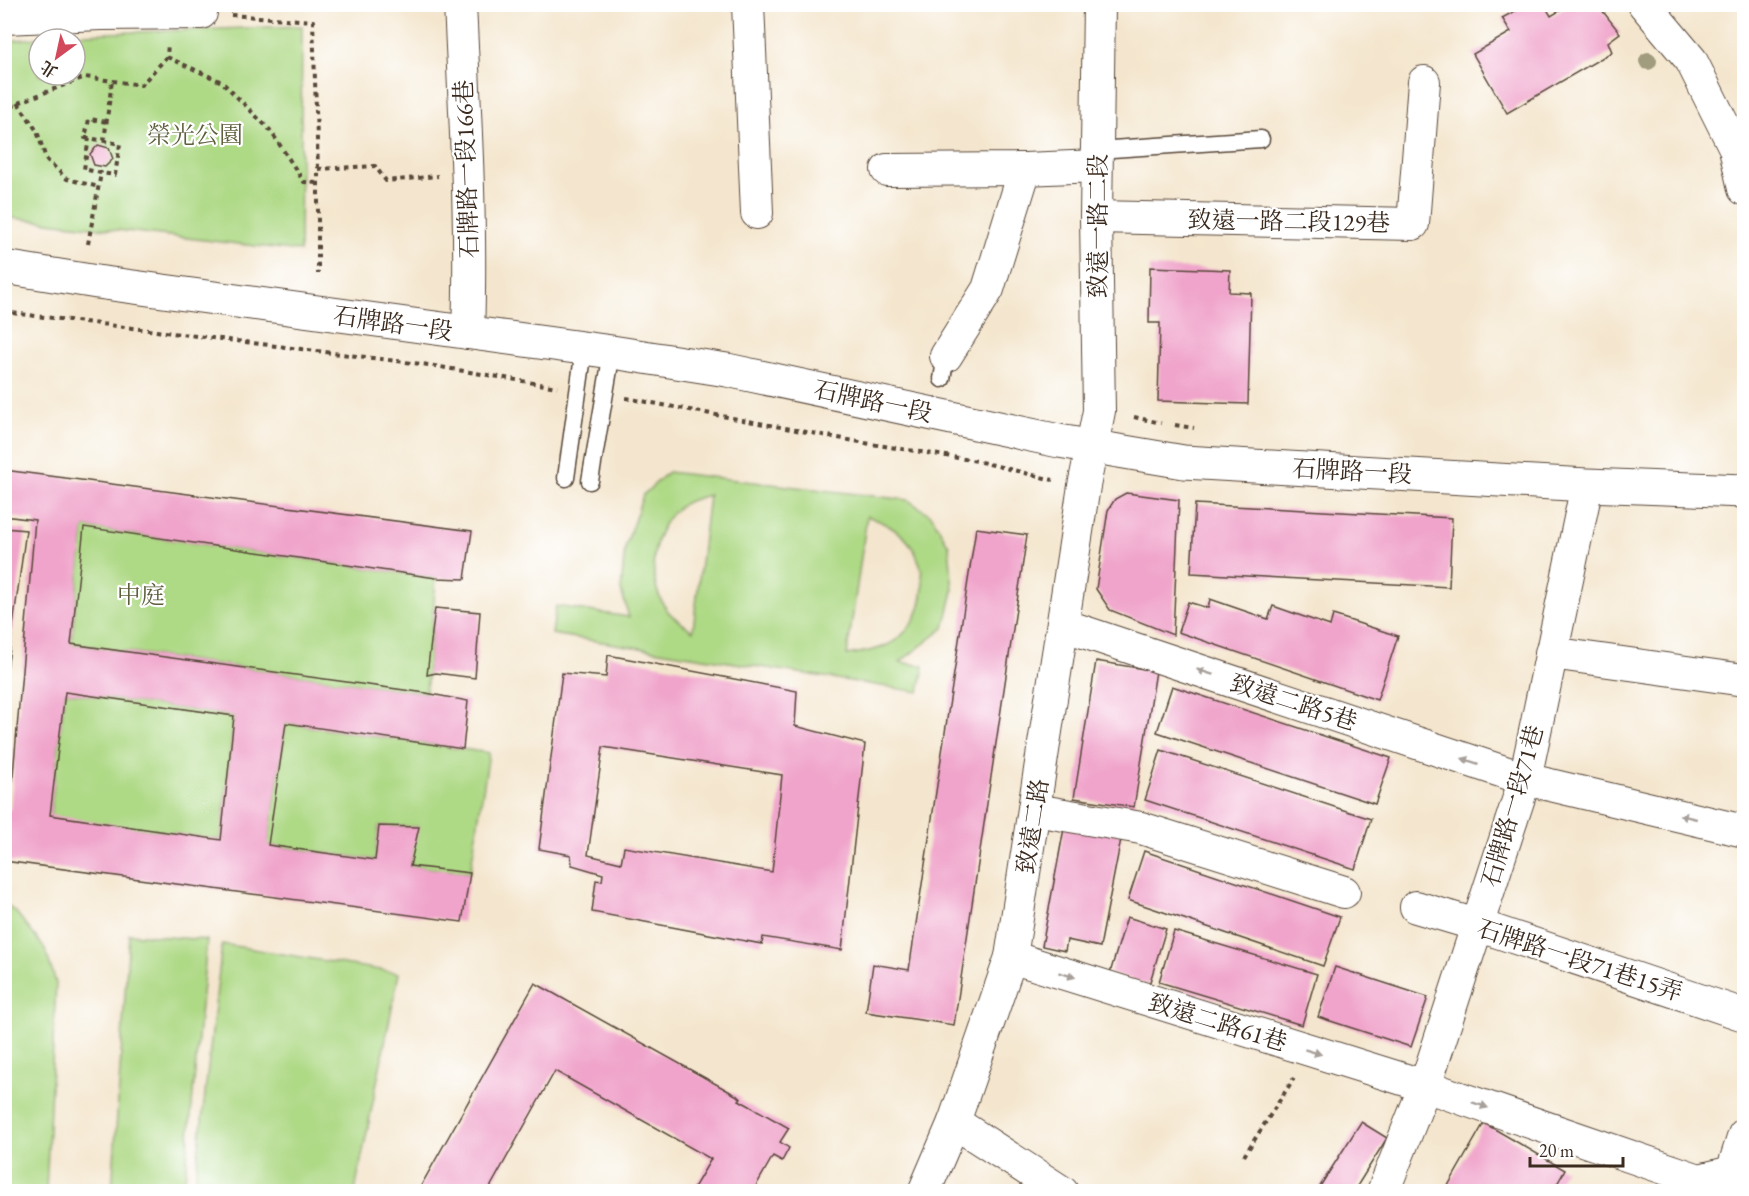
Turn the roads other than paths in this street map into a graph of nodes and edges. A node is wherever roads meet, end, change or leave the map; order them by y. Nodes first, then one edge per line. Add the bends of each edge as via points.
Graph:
1 (460, 4) edge
2 (748, 4) edge
3 (1099, 4) edge
4 (1644, 4) edge
5 (201, 9) edge
6 (4, 18) edge
7 (1424, 82) dead end
8 (1261, 139) dead end
9 (1740, 147) edge
10 (1096, 158) junction
11 (1025, 169) junction
12 (888, 170) dead end
13 (1744, 189) edge
14 (757, 213) dead end
15 (1096, 217) junction
16 (4, 267) edge
17 (468, 333) junction
18 (598, 351) junction
19 (944, 367) dead end
20 (1092, 447) junction
21 (566, 478) dead end
22 (590, 482) dead end
23 (1587, 485) junction
24 (1744, 491) edge
25 (1063, 625) junction
26 (1551, 653) junction
27 (1744, 680) edge
28 (1525, 779) junction
29 (1035, 810) junction
30 (1744, 831) edge
31 (1344, 892) dead end
32 (1416, 908) dead end
33 (1477, 925) junction
34 (1011, 957) junction
35 (1744, 1014) edge
36 (1425, 1086) junction
37 (954, 1122) junction
38 (1744, 1135) edge
39 (1738, 1174) edge
40 (924, 1191) edge
41 (1062, 1191) edge
42 (1383, 1191) edge

1 - 17 street, 石牌路一段166巷
2 - 14 street
3 - 10 street, 致遠一路二段
4 - 9 street via 1691,60
5 - 6 street via 170,14
7 - 15 street, 致遠一路二段129巷 via 1413,224
8 - 10 lane
9 - 13 street
10 - 11 street
10 - 15 street, 致遠一路二段
11 - 12 street
11 - 19 street via 988,289
15 - 20 street, 致遠一路二段 via 1099,411
16 - 17 street, 石牌路一段
17 - 18 street, 石牌路一段
18 - 20 street, 石牌路一段 via 727,370
18 - 21 lane via 578,391
18 - 22 lane via 606,395
20 - 23 street, 石牌路一段 via 1184,462
20 - 25 street, 致遠二路
23 - 24 street, 石牌路一段
23 - 26 street, 石牌路一段71巷
28 -> 25 street, 致遠二路5巷
25 - 29 street, 致遠二路
26 - 27 street
26 - 28 street, 石牌路一段71巷
30 -> 28 street, 致遠二路5巷
28 - 33 street, 石牌路一段71巷
29 - 31 street via 1141,828
29 - 34 street, 致遠二路
32 - 33 street, 石牌路一段71巷15弄
33 - 35 street, 石牌路一段71巷15弄
33 - 36 street, 石牌路一段71巷
34 -> 36 street, 致遠二路61巷
34 - 37 street, 致遠二路
36 -> 39 street, 致遠二路61巷 via 1699,1180
36 - 42 street, 石牌路一段71巷
37 - 40 street, 致遠二路
37 - 41 street
38 - 39 street

